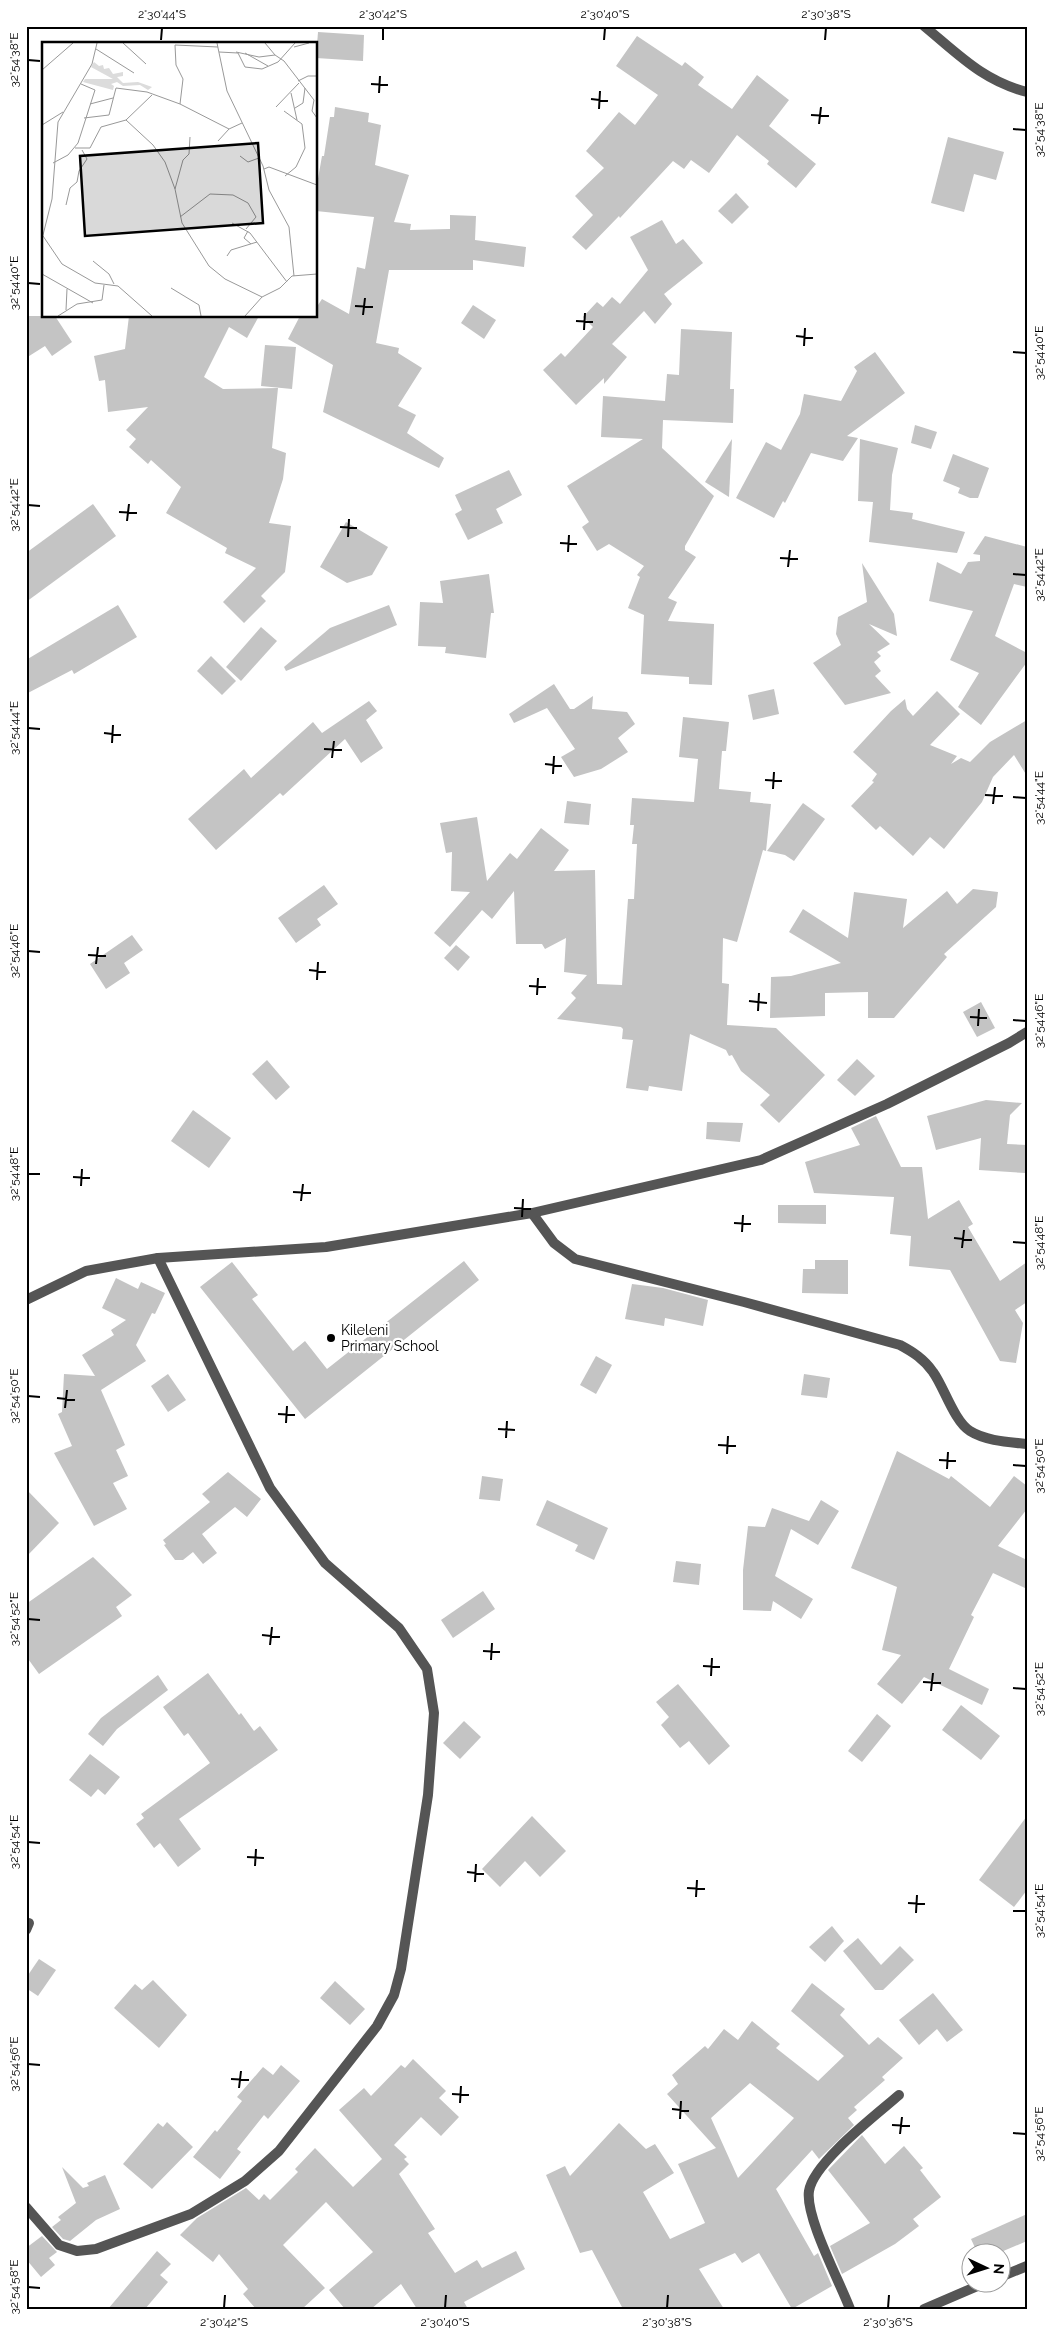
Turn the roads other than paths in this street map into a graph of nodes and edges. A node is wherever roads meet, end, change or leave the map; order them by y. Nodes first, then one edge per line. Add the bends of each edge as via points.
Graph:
1 (924, 26) edge
2 (1027, 92) edge
3 (1027, 1032) edge
4 (532, 1213) junction
5 (158, 1258) junction
6 (26, 1300) edge
7 (1027, 1444) edge
8 (899, 2095) dead end
9 (26, 2207) edge
10 (1027, 2266) edge
11 (1010, 2273) edge
12 (964, 2292) edge
13 (850, 2309) edge
14 (924, 2309) edge

1 - 2 street via 977,70 1004,86
3 - 4 street via 887,1104 761,1160
4 - 5 street via 326,1247
4 - 7 street via 554,1243 575,1259 900,1345 919,1356 933,1373 951,1407 969,1430 998,1441
5 - 6 street via 86,1271
5 - 9 street via 270,1488 325,1563 399,1628 427,1669 434,1713 428,1795 401,1969 394,1995 377,2026 279,2151 245,2181 190,2214 96,2248 77,2251 59,2245
8 - 13 street via 820,2166 809,2191 812,2218
10 - 11 street
12 - 14 street

